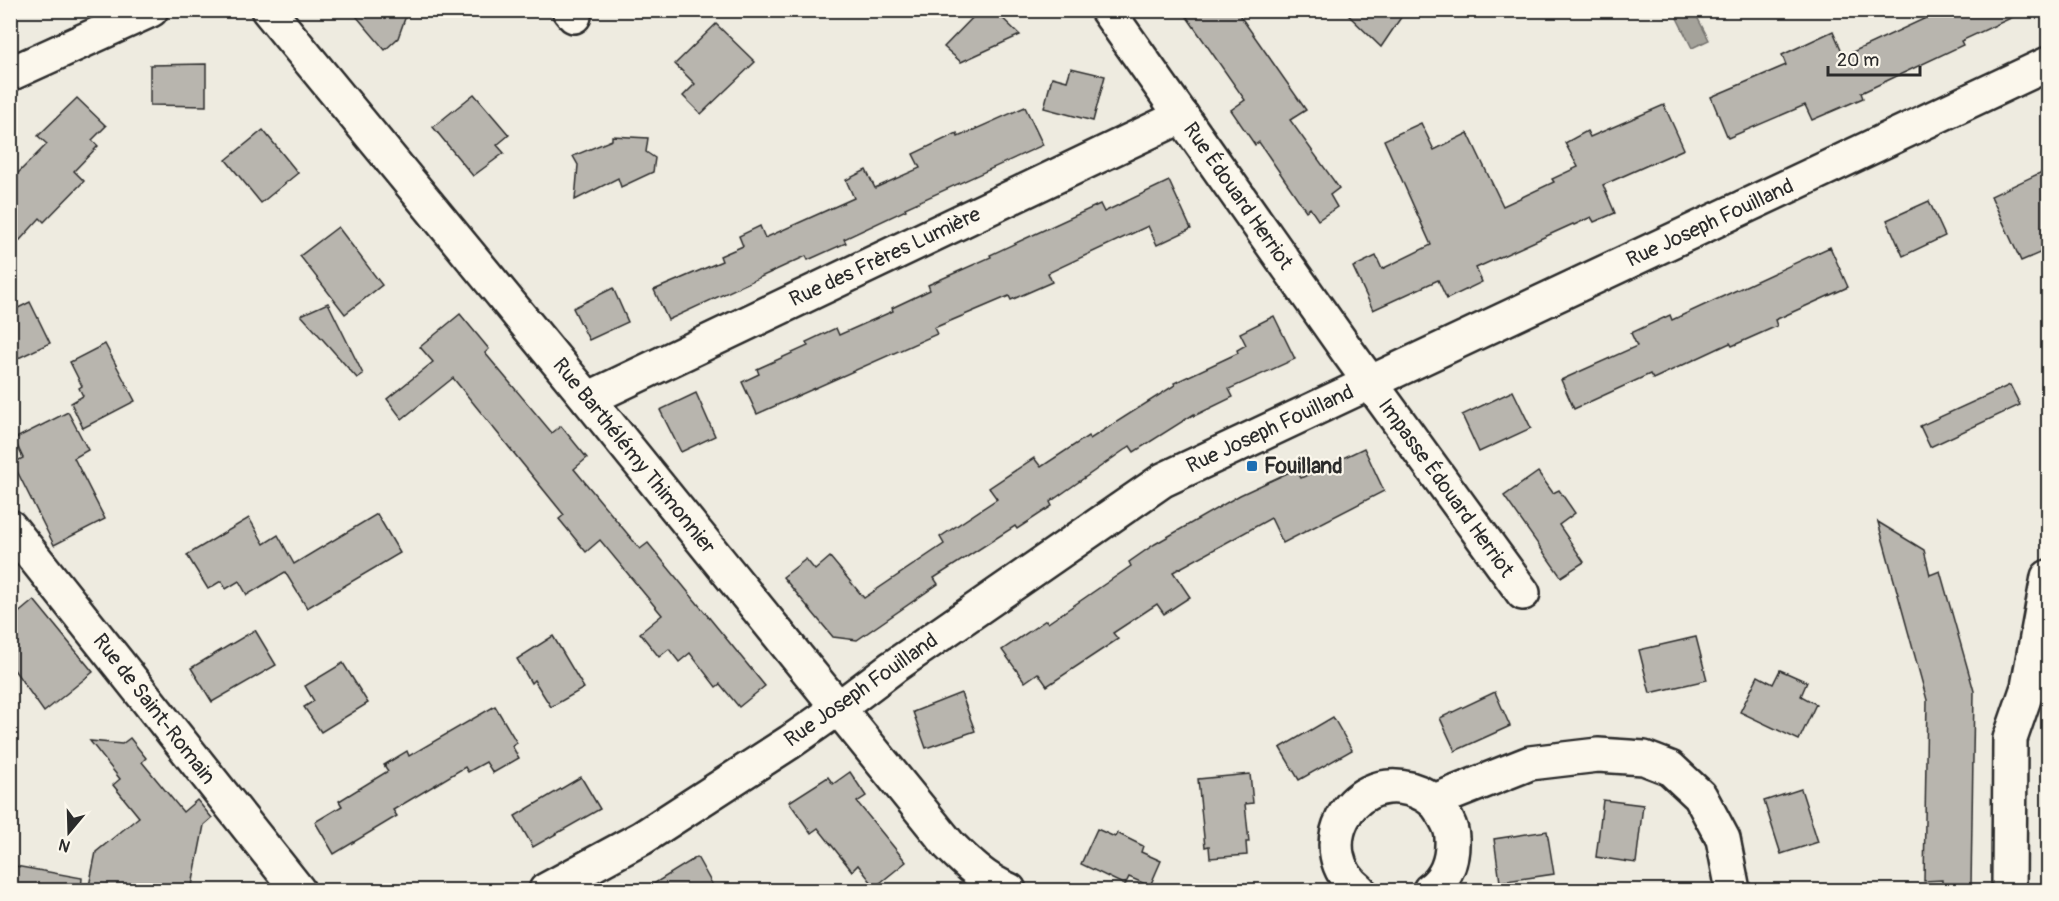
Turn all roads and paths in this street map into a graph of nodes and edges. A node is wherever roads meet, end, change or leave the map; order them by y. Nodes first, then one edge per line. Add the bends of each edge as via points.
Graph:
1 (151, 10) edge
2 (268, 10) edge
3 (1107, 10) edge
4 (2049, 64) edge
5 (10, 74) edge
6 (1182, 116) junction
7 (1370, 382) junction
8 (588, 399) junction
9 (10, 527) edge
10 (2049, 577) edge
11 (1523, 593) dead end
12 (840, 708) junction
13 (1434, 801) junction
14 (298, 891) edge
15 (546, 891) edge
16 (1009, 891) edge
17 (1359, 891) edge
18 (1430, 891) edge
19 (1733, 891) edge
20 (2009, 891) edge

1 - 5 street
2 - 8 street, Rue Barthélémy Thimonnier
3 - 6 street, Rue Édouard Herriot
4 - 7 street, Rue Joseph Fouilland
6 - 7 street, Rue Édouard Herriot
6 - 8 street, Rue des Frères Lumière
7 - 11 street, Impasse Édouard Herriot
7 - 12 street, Rue Joseph Fouilland via 1163,480
8 - 12 street, Rue Barthélémy Thimonnier
9 - 14 street, Rue de Saint-Romain
10 - 20 street via 2028,687 2010,739
12 - 15 street, Rue Joseph Fouilland via 642,838
12 - 16 street, Rue Barthélémy Thimonnier via 949,845 970,866
13 - 17 street via 1400,786 1380,788 1362,796 1347,810 1338,827 1336,847 1340,866
13 - 18 street via 1452,834 1453,853 1447,871
13 - 19 street via 1530,763 1598,754 1644,758 1670,768 1700,796 1723,839

